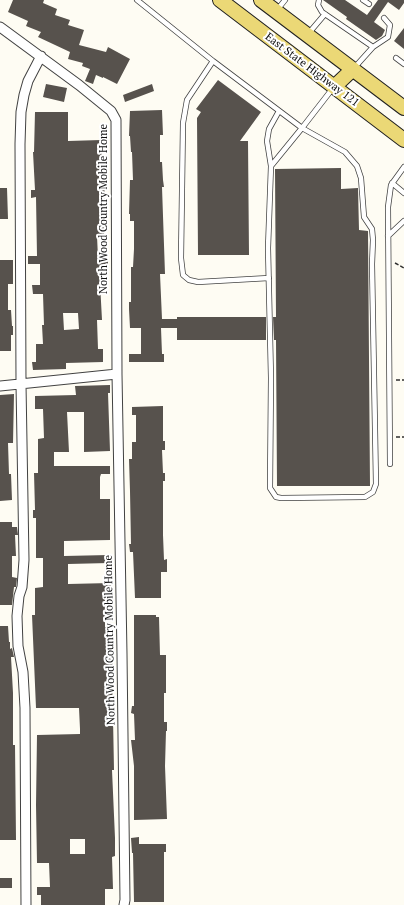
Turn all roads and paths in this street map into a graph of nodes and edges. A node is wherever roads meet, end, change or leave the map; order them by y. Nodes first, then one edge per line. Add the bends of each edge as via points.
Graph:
1 (137, 0) edge
2 (220, 0) edge
3 (261, 0) edge
4 (285, 0) edge
5 (319, 0) edge
6 (363, 0) edge
7 (369, 4) dead end
8 (276, 11) junction
9 (325, 14) junction
10 (384, 18) dead end
11 (0, 27) edge
12 (307, 35) junction
13 (373, 47) junction
14 (41, 56) junction
15 (396, 58) dead end
16 (213, 61) junction
17 (404, 64) edge
18 (353, 69) junction
19 (334, 87) junction
20 (404, 108) edge
21 (280, 111) junction
22 (302, 128) junction
23 (404, 140) edge
24 (271, 166) junction
25 (404, 167) edge
26 (392, 183) junction
27 (404, 193) edge
28 (404, 221) edge
29 (388, 236) junction
30 (269, 278) junction
31 (117, 374) junction
32 (21, 384) junction
33 (0, 386) edge
34 (390, 464) dead end
35 (26, 905) edge
36 (124, 905) edge

1 - 16 lane
2 - 19 main road, East State Highway 121
3 - 8 main road
4 - 8 lane
5 - 9 lane via 318,6
6 - 7 lane
8 - 12 main road
9 - 12 lane
9 - 13 lane
10 - 13 lane via 390,25 388,37
11 - 14 street, North Wood Country Mobile Home
12 - 18 main road
13 - 18 lane
14 - 31 street, North Wood Country Mobile Home via 111,111 116,120
14 - 32 street via 28,81 21,112
15 - 17 lane
16 - 21 lane
16 - 30 lane via 187,100 183,122 183,275 198,282
18 - 19 main road
18 - 20 main road
19 - 22 lane
19 - 23 main road, East State Highway 121
21 - 22 lane
21 - 24 lane via 269,129 267,141
22 - 24 lane
22 - 30 lane via 345,152 357,166 362,178 364,217 372,229 376,484 373,492 366,497 281,498 276,497 270,488
24 - 30 lane
25 - 26 lane
26 - 27 lane
26 - 29 lane via 388,207
28 - 29 lane
29 - 34 lane
31 - 32 street
31 - 36 street, North Wood Country Mobile Home
32 - 33 street
32 - 35 street via 24,560 17,616 25,708

